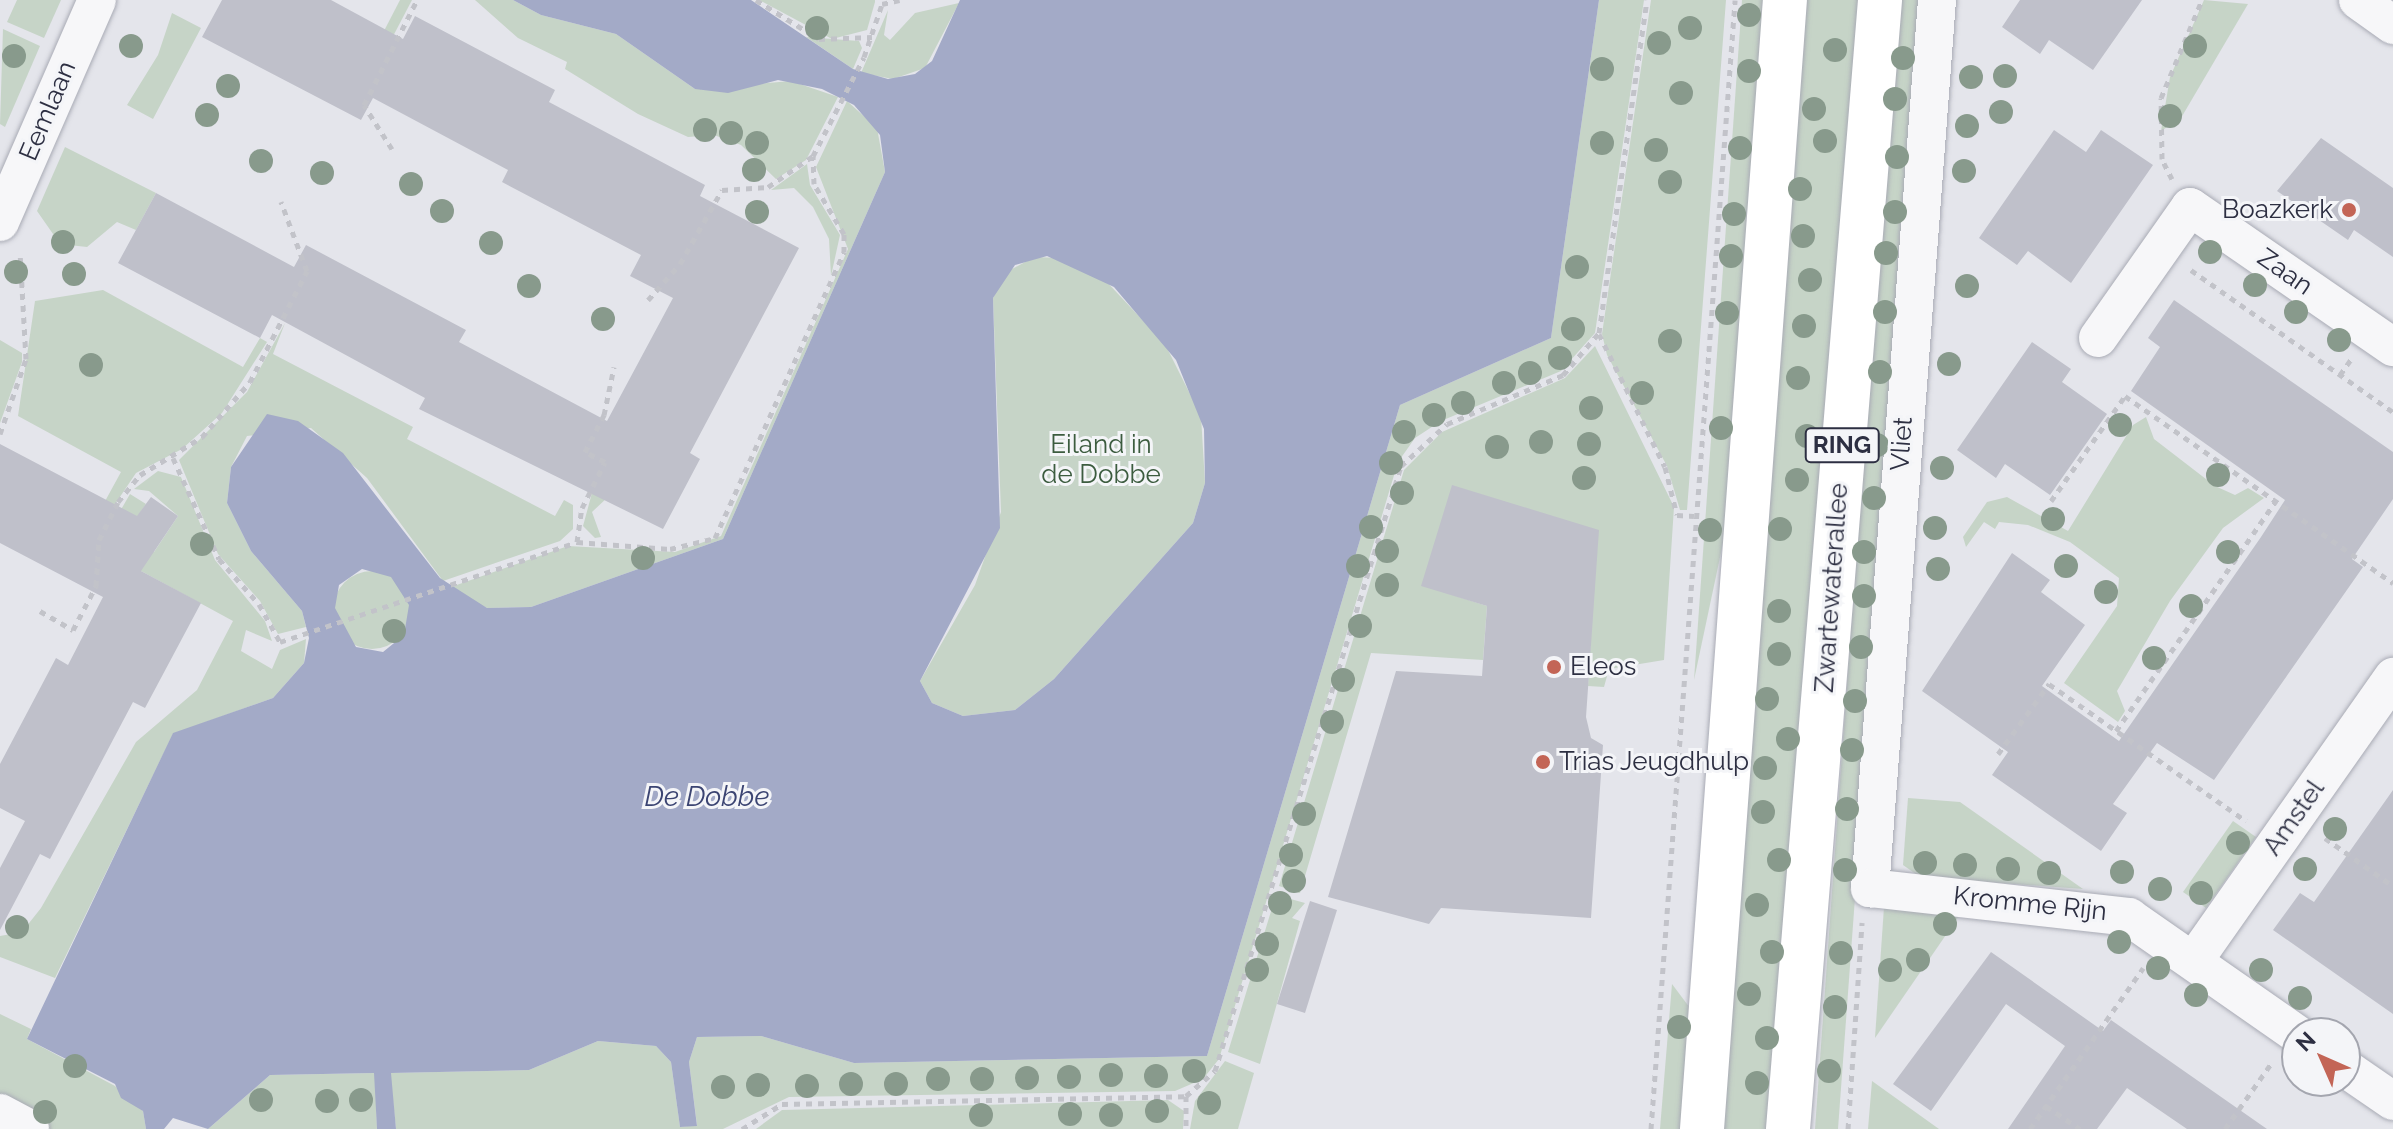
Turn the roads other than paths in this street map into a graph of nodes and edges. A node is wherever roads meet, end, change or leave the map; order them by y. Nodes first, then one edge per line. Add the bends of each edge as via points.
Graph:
1 (97, 0) edge
2 (1785, 0) edge
3 (1880, 0) edge
4 (1937, 0) edge
5 (2358, 0) edge
6 (2393, 25) edge
7 (2, 218) edge
8 (2098, 338) dead end
9 (2393, 347) edge
10 (2393, 677) edge
11 (1870, 888) joint
12 (2195, 959) junction
13 (2281, 1022) edge
14 (2361, 1079) edge
15 (2393, 1101) edge
16 (0, 1113) edge
17 (30, 1129) edge
18 (1702, 1129) edge
19 (1788, 1129) edge

1 - 7 street, Eemlaan
2 - 18 main road
3 - 19 main road, Zwartewaterallee / RING
4 - 11 street, Vliet
5 - 6 street
8 - 9 street, Zaan via 2190,207
10 - 12 street, Amstel
11 - 12 street, Kromme Rijn via 2099,908 2164,938
12 - 13 street, Kromme Rijn
14 - 15 street
16 - 17 street

